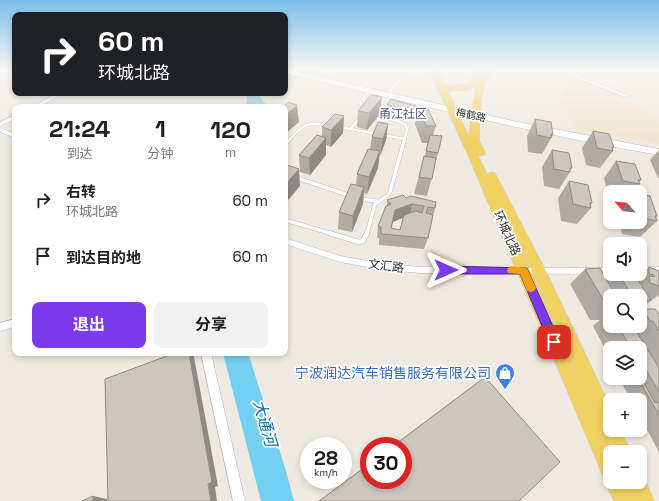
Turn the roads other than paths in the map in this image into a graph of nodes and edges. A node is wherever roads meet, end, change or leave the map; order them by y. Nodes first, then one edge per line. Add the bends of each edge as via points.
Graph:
1 (368, 92) edge
2 (375, 92) edge
3 (391, 92) edge
4 (448, 92) edge
5 (479, 92) edge
6 (617, 92) edge
7 (56, 96) edge
8 (627, 96) dead end
9 (40, 104) edge
10 (367, 109) edge
11 (456, 110) junction
12 (363, 114) edge
13 (475, 114) junction
14 (12, 118) edge
15 (0, 124) edge
16 (351, 128) junction
17 (0, 130) edge
18 (374, 133) junction
19 (12, 135) edge
20 (406, 139) junction
21 (474, 140) junction
22 (288, 141) edge
23 (659, 147) edge
24 (659, 152) edge
25 (288, 175) edge
26 (377, 201) junction
27 (288, 221) edge
28 (288, 242) edge
29 (523, 270) junction
30 (603, 270) edge
31 (647, 270) edge
32 (659, 270) edge
33 (539, 271) junction
34 (12, 324) edge
35 (0, 327) edge
36 (207, 356) edge
37 (603, 411) edge
38 (603, 454) edge
39 (618, 489) edge
40 (639, 489) edge
41 (238, 501) edge
42 (624, 501) edge
43 (644, 501) edge

1 - 10 lane via 364,99 368,104
2 - 11 street, 梅鹤路
3 - 11 street, 梅鹤路
4 - 11 main road, 环城北路
5 - 13 main road, 环城北路
6 - 8 street
7 - 9 street
11 - 13 street, 梅鹤路
11 - 21 main road, 环城北路
11 - 29 main road, 环城北路
12 - 16 lane
13 - 21 main road, 环城北路
13 - 23 street, 梅鹤路
13 - 24 street, 梅鹤路 via 594,141
14 - 15 street
16 - 18 lane
16 - 22 lane via 309,123
17 - 19 street
18 - 20 lane
18 - 20 lane via 385,118 388,118 406,125
20 - 26 lane via 390,192
21 - 33 main road, 环城北路
25 - 26 lane via 365,200
26 - 27 lane via 366,237 359,242
28 - 29 street, 文汇路 via 340,259 378,266 420,270
29 - 33 street, 文汇路
29 - 38 main road, 环城北路
30 - 33 street, 文汇路
31 - 32 street
33 - 37 main road, 环城北路
34 - 35 street
36 - 41 street
39 - 42 main road
40 - 43 main road

